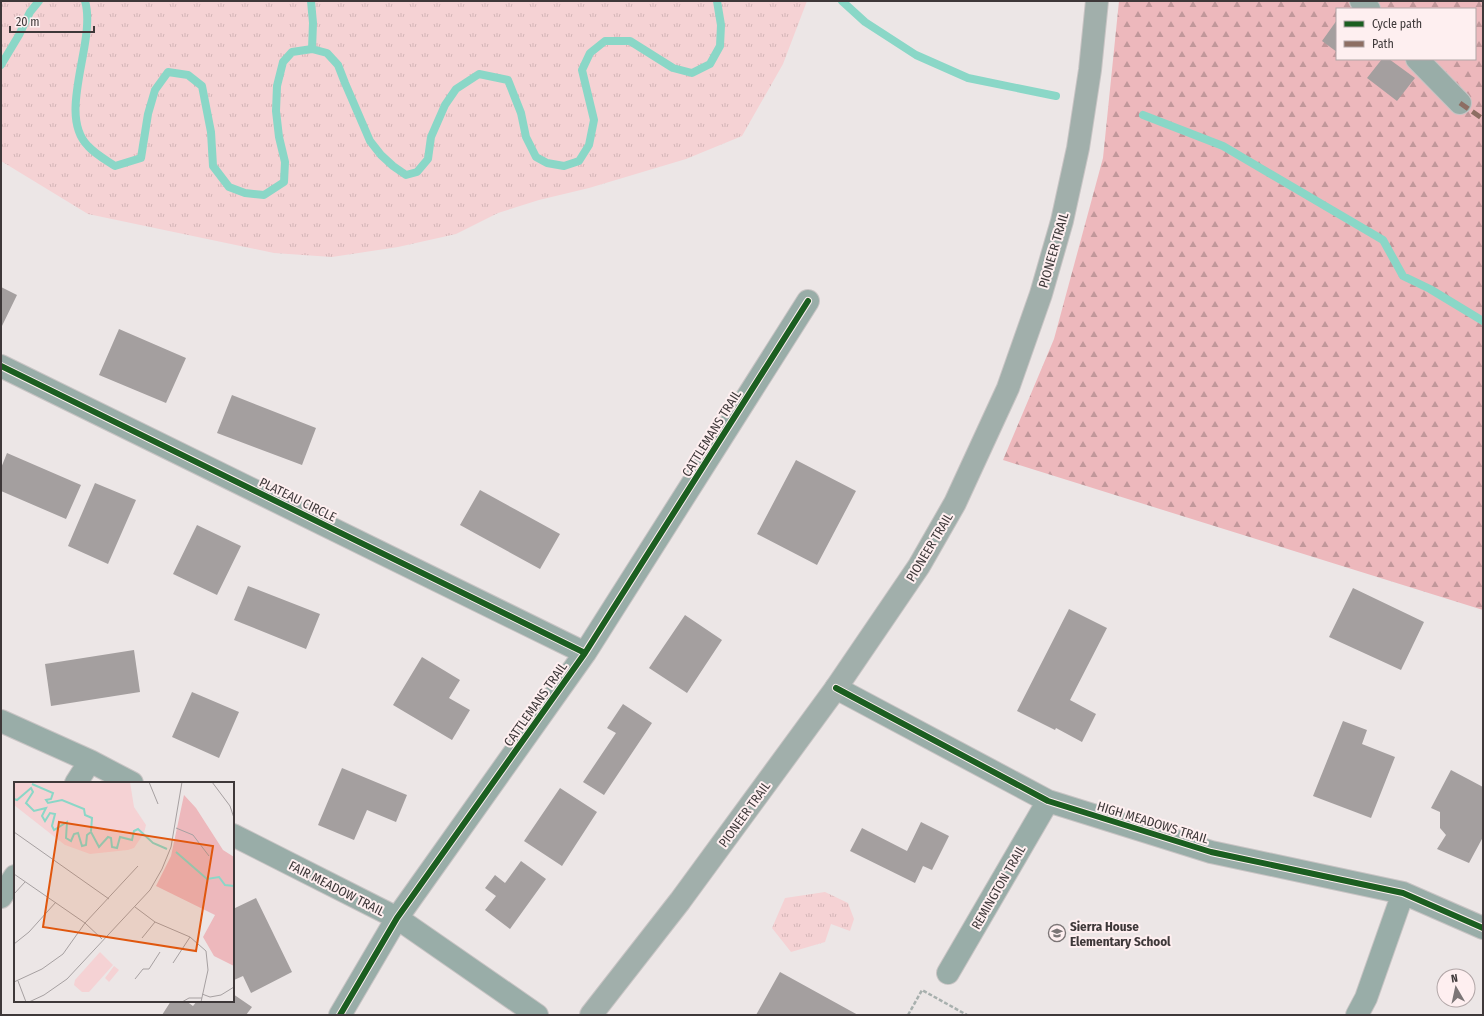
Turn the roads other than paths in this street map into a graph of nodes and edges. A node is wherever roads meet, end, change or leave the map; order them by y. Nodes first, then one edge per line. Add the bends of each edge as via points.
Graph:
1 (1097, 1) edge
2 (1419, 60) edge
3 (1460, 103) dead end
4 (808, 301) dead end
5 (1, 366) edge
6 (585, 653) junction
7 (836, 688) junction
8 (1, 721) edge
9 (90, 761) junction
10 (77, 782) edge
11 (130, 782) edge
12 (1048, 801) junction
13 (234, 835) edge
14 (14, 878) edge
15 (1403, 893) junction
16 (1, 897) edge
17 (396, 918) junction
18 (1483, 928) edge
19 (948, 973) dead end
20 (340, 1015) edge
21 (537, 1015) edge
22 (591, 1015) edge
23 (1357, 1015) edge

1 - 7 main road, PIONEER TRAIL via 1078,148 1064,214 1041,294 1008,388 954,503 919,566
2 - 3 street
4 - 6 street, CATTLEMANS TRAIL
5 - 6 street, PLATEAU CIRCLE
6 - 17 street, CATTLEMANS TRAIL
7 - 12 street, HIGH MEADOWS TRAIL
7 - 22 main road, PIONEER TRAIL via 680,901
8 - 9 street
9 - 10 street
9 - 11 street
12 - 15 street, HIGH MEADOWS TRAIL via 1211,852
12 - 19 street, REMINGTON TRAIL
13 - 17 street, FAIR MEADOW TRAIL
14 - 16 street
15 - 18 street, HIGH MEADOWS TRAIL
15 - 23 street via 1366,998
17 - 20 street, CATTLEMANS TRAIL
17 - 21 street, FAIR MEADOW TRAIL

